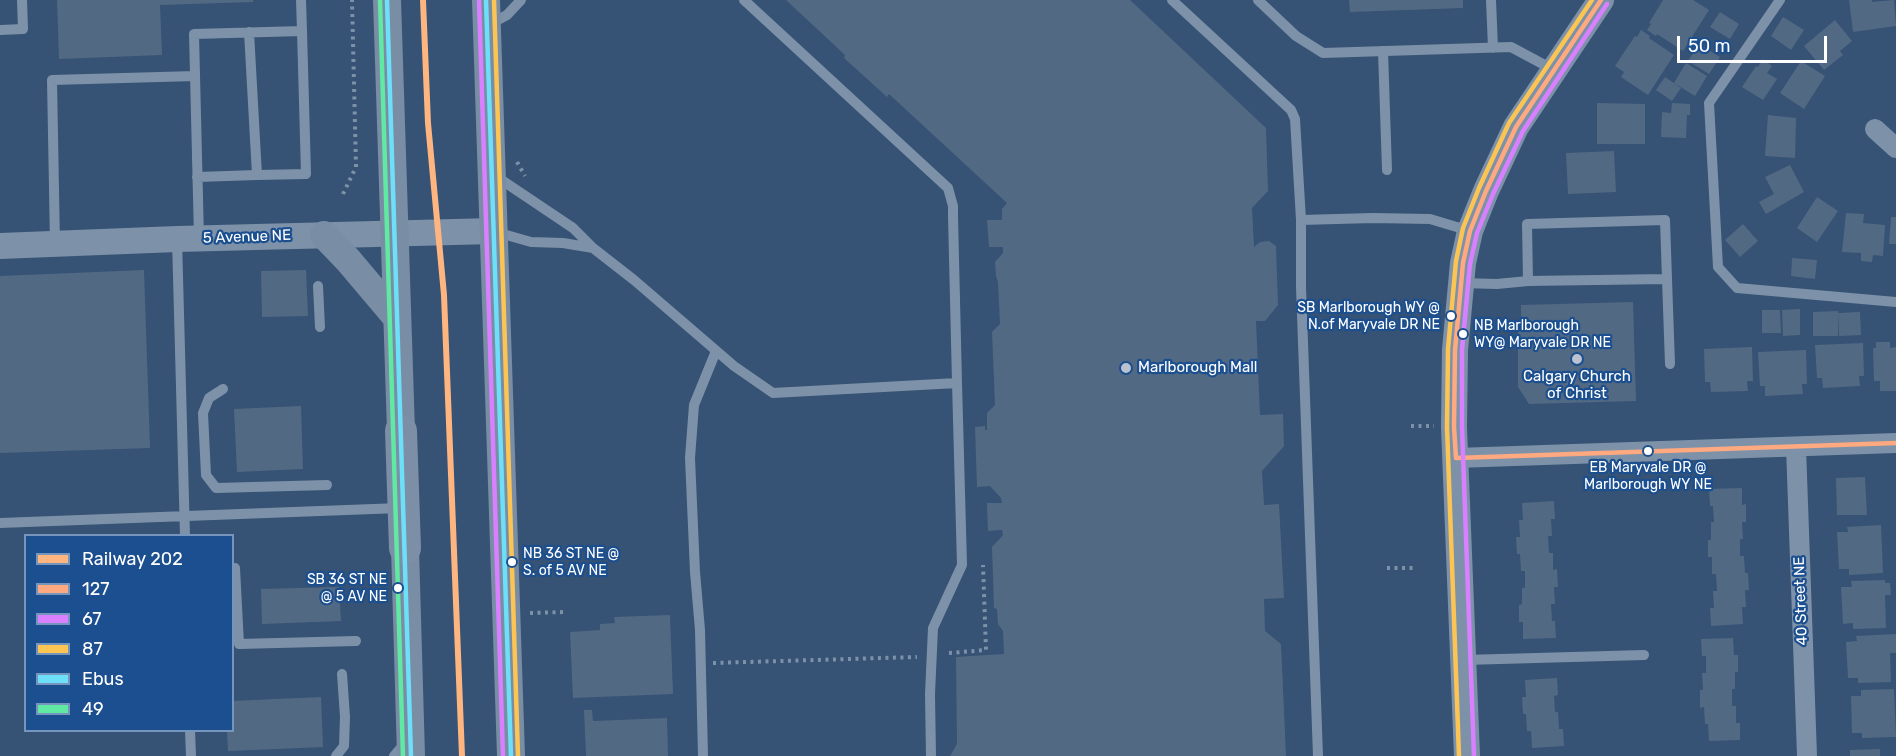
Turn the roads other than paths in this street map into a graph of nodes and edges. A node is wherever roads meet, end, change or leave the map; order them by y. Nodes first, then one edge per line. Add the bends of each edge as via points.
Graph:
1 (22, 0) edge
2 (301, 0) edge
3 (387, 0) edge
4 (521, 0) edge
5 (744, 0) edge
6 (1172, 0) edge
7 (1258, 0) edge
8 (1491, 0) edge
9 (1601, 0) edge
10 (1780, 0) edge
11 (486, 13) edge
12 (0, 30) edge
13 (302, 31) junction
14 (249, 32) junction
15 (1493, 48) junction
16 (1383, 51) junction
17 (1555, 70) junction
18 (195, 76) junction
19 (1875, 129) dead end
20 (1896, 148) edge
21 (1387, 170) dead end
22 (492, 173) junction
23 (256, 175) junction
24 (198, 177) junction
25 (1301, 220) junction
26 (494, 231) junction
27 (1470, 231) junction
28 (395, 233) junction
29 (324, 235) junction
30 (188, 239) junction
31 (55, 244) junction
32 (0, 246) edge
33 (593, 248) junction
34 (1667, 279) junction
35 (1528, 281) junction
36 (1461, 283) junction
37 (318, 286) dead end
38 (1896, 302) edge
39 (397, 318) junction
40 (320, 327) dead end
41 (716, 351) junction
42 (1670, 364) dead end
43 (957, 383) junction
44 (223, 389) dead end
45 (401, 431) joint
46 (1896, 443) edge
47 (1796, 447) junction
48 (1455, 458) junction
49 (327, 485) dead end
50 (404, 508) junction
51 (185, 517) junction
52 (0, 523) edge
53 (185, 534) edge
54 (405, 548) joint
55 (235, 568) dead end
56 (356, 641) dead end
57 (1644, 655) dead end
58 (1464, 660) junction
59 (342, 674) dead end
60 (190, 732) edge
61 (511, 743) edge
62 (405, 750) edge
63 (191, 756) edge
64 (336, 756) edge
65 (527, 756) edge
66 (703, 756) edge
67 (931, 756) edge
68 (1318, 756) edge
69 (1467, 756) edge
70 (1807, 756) edge

1 - 12 lane via 23,29
2 - 13 lane
3 - 28 main road
4 - 11 lane via 507,15
5 - 43 lane via 948,188 953,206
6 - 25 lane via 1291,110 1295,119
7 - 16 lane via 1296,36 1323,53
8 - 15 lane
9 - 17 street
10 - 38 lane via 1709,103 1718,267 1737,288
11 - 22 main road
13 - 14 lane
13 - 23 lane via 306,174
14 - 18 lane via 194,34
14 - 23 lane
15 - 16 lane
15 - 17 lane via 1511,47
16 - 21 lane
17 - 27 street via 1516,127
18 - 24 lane
18 - 31 lane via 52,80
19 - 20 street
22 - 26 main road
22 - 33 lane via 573,228
23 - 24 lane
24 - 30 lane
25 - 27 lane via 1430,219
25 - 68 lane
26 - 28 street, 5 Avenue NE
26 - 33 lane via 531,242
26 - 61 main road
27 - 36 street
28 - 29 street, 5 Avenue NE
28 - 39 main road
29 - 30 street, 5 Avenue NE
29 - 39 main road
30 - 31 street, 5 Avenue NE
30 - 51 lane
31 - 32 street, 5 Avenue NE
33 - 41 lane
34 - 35 lane
34 - 35 lane via 1665,220 1527,224
34 - 42 lane
35 - 36 lane
36 - 48 street via 1455,350
37 - 40 lane
39 - 45 main road
41 - 43 lane via 773,393
41 - 66 lane via 694,405 690,458
43 - 67 lane via 962,565 933,628
44 - 49 lane via 209,398 203,413 206,475 216,488
45 - 50 main road
46 - 47 street
47 - 48 street
47 - 70 street, 40 Street NE
48 - 58 street
50 - 51 lane
50 - 54 main road
51 - 52 lane
51 - 53 lane
54 - 62 main road
55 - 56 lane via 239,644
57 - 58 lane
58 - 69 street
59 - 64 lane via 344,746
60 - 63 lane
61 - 65 lane

